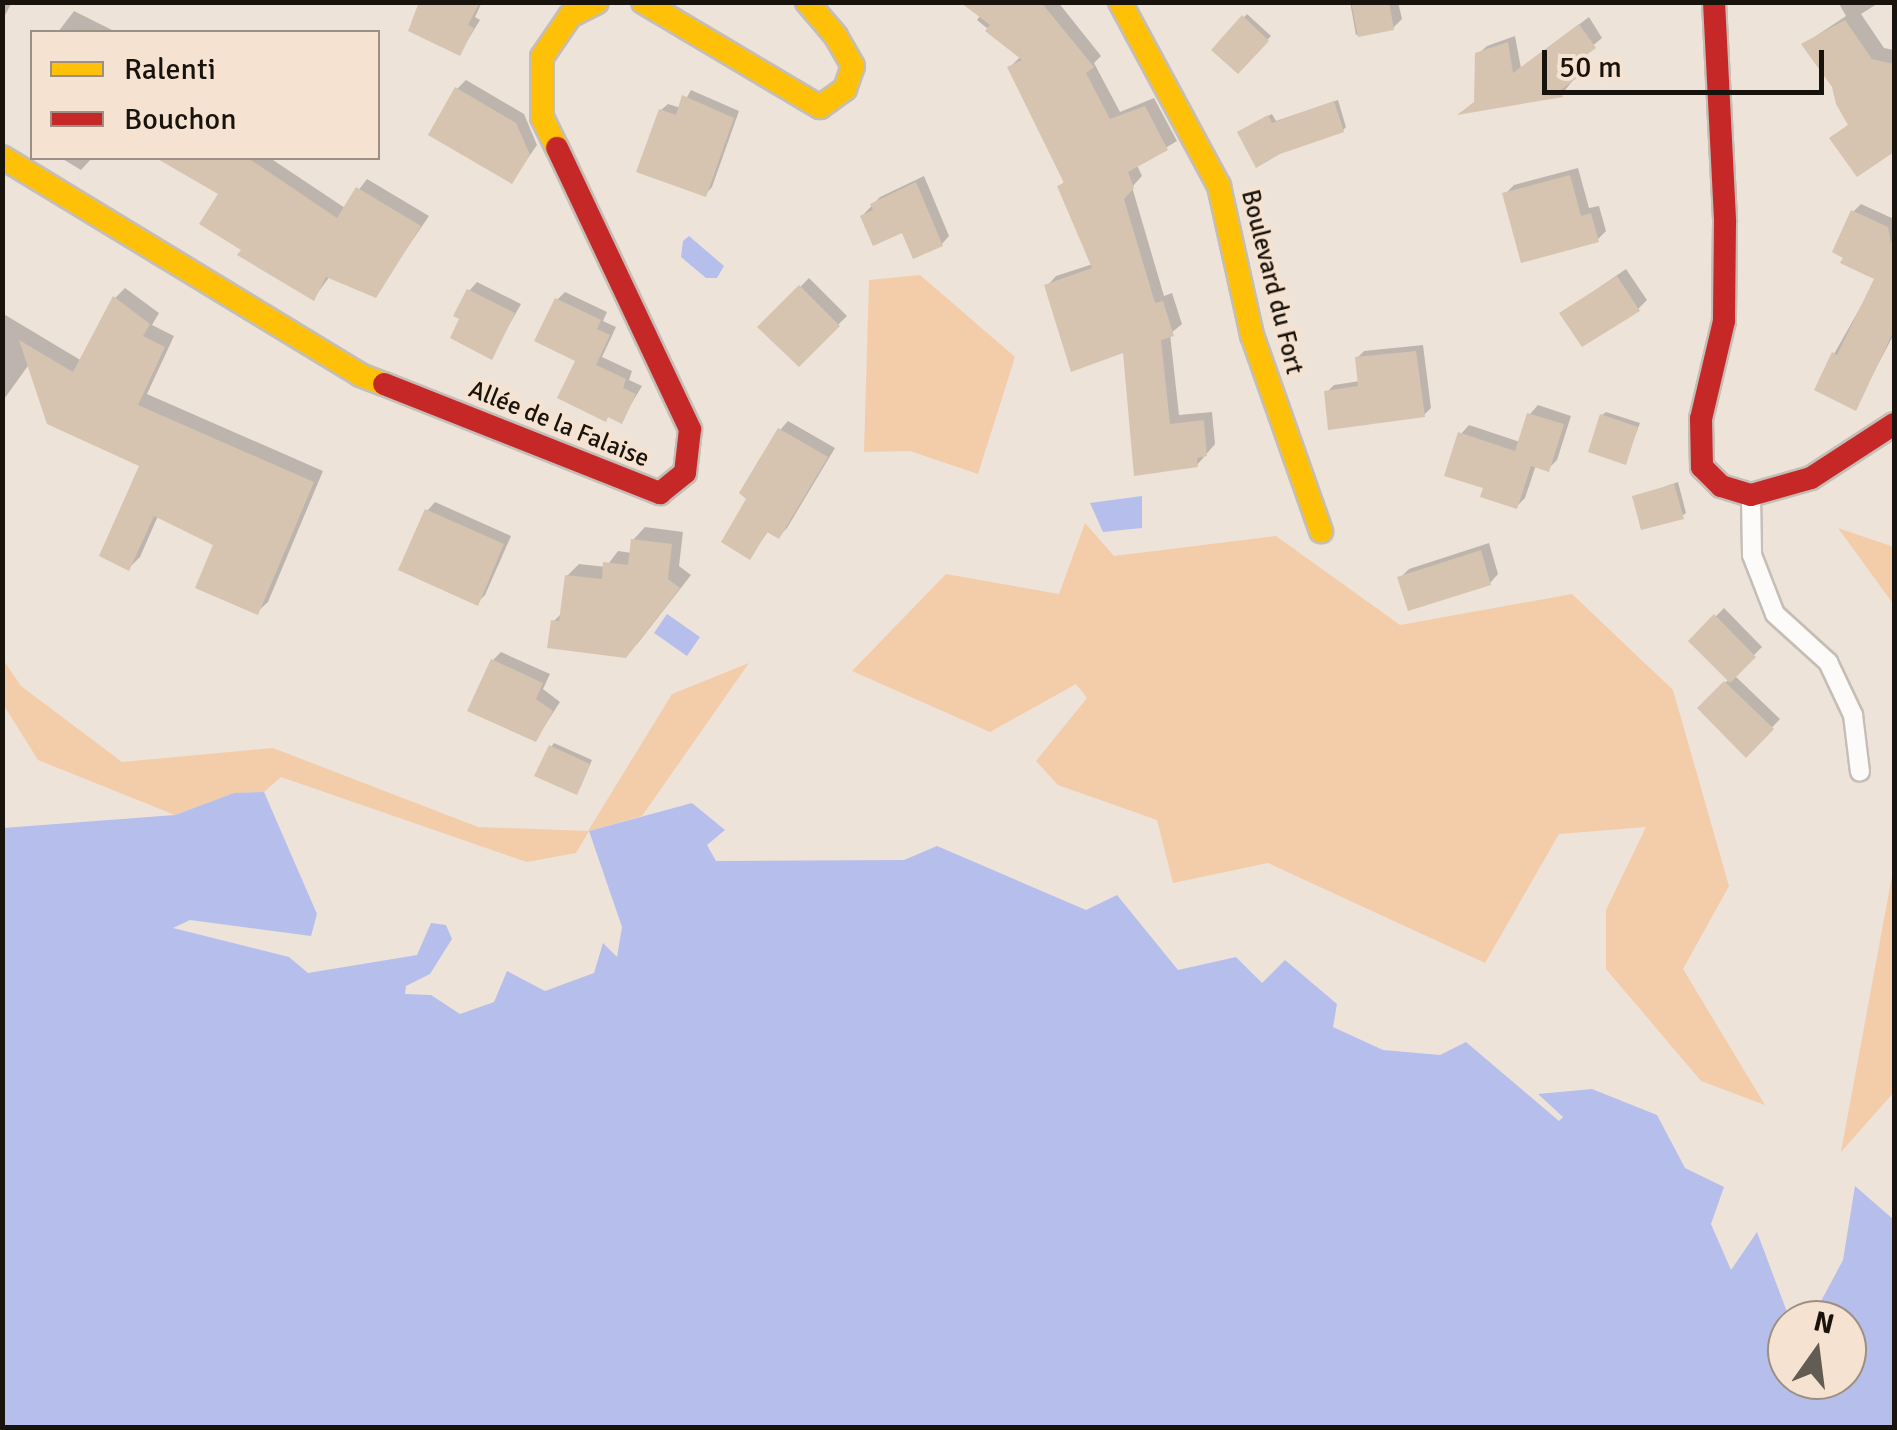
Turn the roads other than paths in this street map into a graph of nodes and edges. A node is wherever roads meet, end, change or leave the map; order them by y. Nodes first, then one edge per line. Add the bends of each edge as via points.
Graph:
1 (597, 2) edge
2 (643, 2) edge
3 (807, 2) edge
4 (1120, 2) edge
5 (1714, 2) edge
6 (2, 156) edge
7 (1894, 424) edge
8 (1752, 495) junction
9 (1321, 532) dead end
10 (1860, 772) dead end

1 - 6 street, Allée de la Falaise via 570,16 542,56 542,117 690,429 685,473 660,493 360,375
2 - 3 street via 820,107 844,89 853,66
4 - 9 street, Boulevard du Fort via 1219,186 1252,335
5 - 8 street via 1724,321 1701,419 1702,466 1721,486
7 - 8 street via 1811,478
8 - 10 lane via 1752,555 1775,614 1828,662 1854,716

